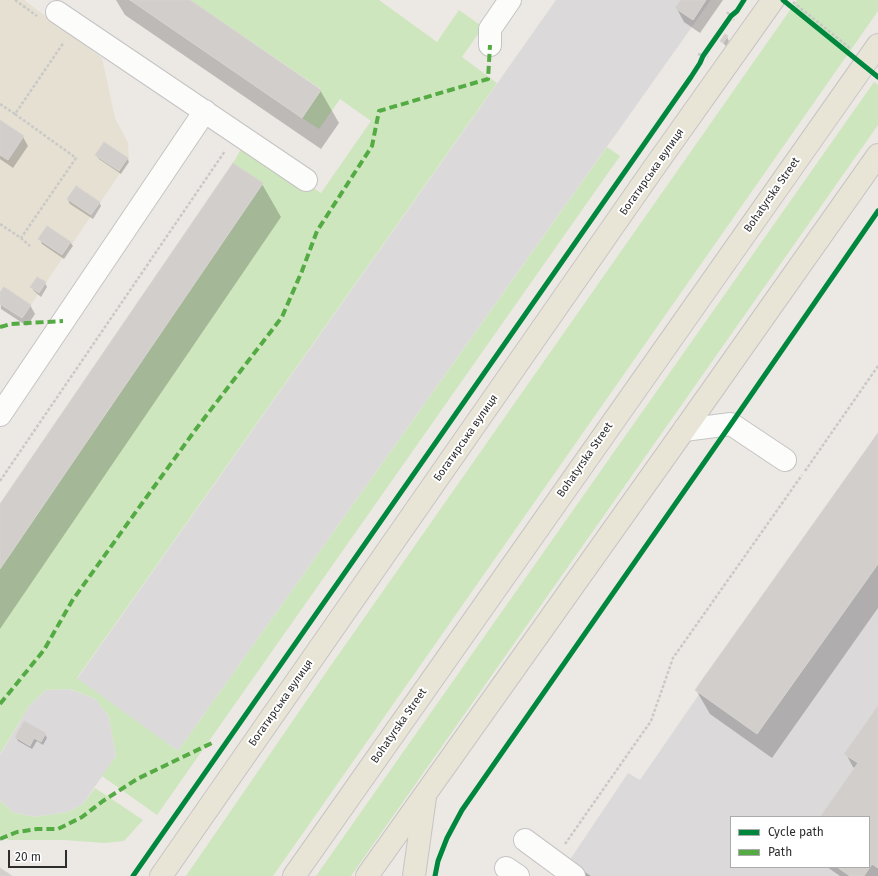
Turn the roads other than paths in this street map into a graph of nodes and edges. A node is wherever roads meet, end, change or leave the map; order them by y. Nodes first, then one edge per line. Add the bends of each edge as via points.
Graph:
1 (510, 0) edge
2 (784, 1) edge
3 (48, 14) road end
4 (490, 45) dead end
5 (878, 45) edge
6 (205, 111) junction
7 (878, 155) edge
8 (306, 180) dead end
9 (0, 414) edge
10 (684, 430) junction
11 (785, 460) dead end
12 (426, 792) junction
13 (516, 859) edge
14 (551, 869) edge
15 (160, 876) edge
16 (294, 876) edge
17 (367, 876) edge
18 (414, 876) edge
19 (574, 876) edge

1 - 4 lane via 490,29
2 - 15 main road, Богатирська вулиця via 644,182
3 - 6 lane
5 - 16 main road, Bohatyrska Street via 857,58
6 - 8 lane
6 - 9 lane
7 - 10 main road
10 - 11 lane via 731,424
10 - 12 main road
12 - 17 main road
12 - 18 main road
13 - 14 lane
14 - 19 lane

